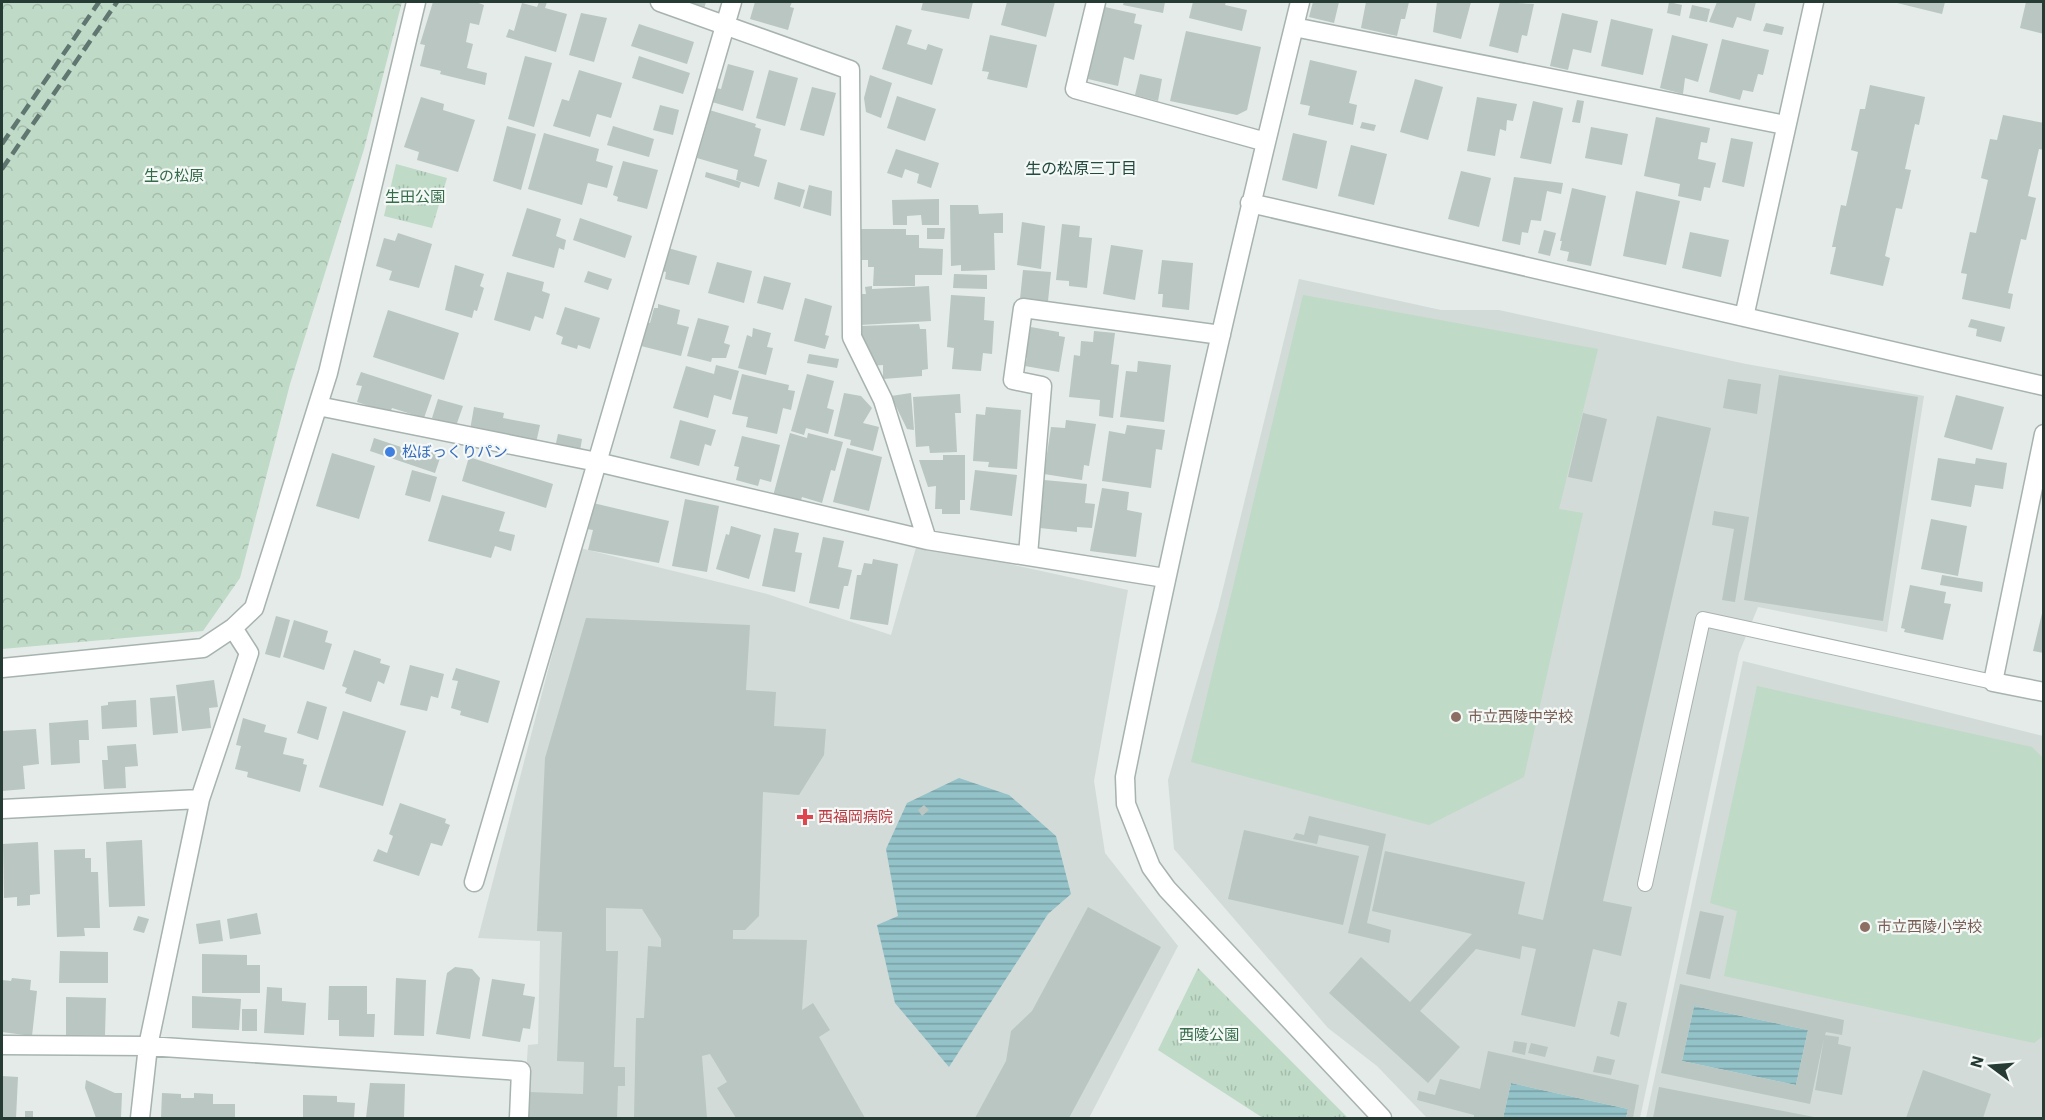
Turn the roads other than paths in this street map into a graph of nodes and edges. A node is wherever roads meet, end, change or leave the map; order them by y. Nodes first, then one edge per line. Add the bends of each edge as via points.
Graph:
1 (416, 2) edge
2 (660, 2) edge
3 (732, 2) edge
4 (1096, 2) edge
5 (1300, 2) edge
6 (1814, 2) edge
7 (726, 24) junction
8 (1294, 27) junction
9 (1785, 125) junction
10 (1266, 142) junction
11 (1250, 204) junction
12 (1744, 317) junction
13 (1221, 335) junction
14 (2043, 386) edge
15 (318, 406) junction
16 (2043, 434) edge
17 (597, 462) junction
18 (927, 540) junction
19 (1028, 555) junction
20 (1164, 578) junction
21 (233, 628) junction
22 (2, 668) edge
23 (1993, 682) junction
24 (2043, 692) edge
25 (200, 799) junction
26 (2, 808) edge
27 (474, 882) dead end
28 (1645, 884) dead end
29 (2, 1045) edge
30 (148, 1046) junction
31 (140, 1119) edge
32 (519, 1119) edge
33 (1382, 1119) edge

1 - 15 street
2 - 7 street
3 - 7 street
4 - 10 street via 1075,89
5 - 8 street
6 - 9 street
7 - 17 street
7 - 18 street via 850,70 852,337 883,400
8 - 9 street
8 - 10 street
9 - 12 street
10 - 11 street
11 - 12 street
11 - 13 street
12 - 14 street
13 - 19 street via 1023,308 1013,380 1042,386
13 - 20 street
15 - 17 street
15 - 21 street via 254,608
16 - 23 street
17 - 18 street
17 - 27 street
18 - 19 street
19 - 20 street
20 - 33 street via 1125,777 1126,804 1147,856 1167,889
21 - 22 street via 203,648
21 - 25 street via 249,654
23 - 24 street
23 - 28 lane via 1703,619
25 - 26 street
25 - 30 street
29 - 30 street
30 - 31 street
30 - 32 street via 521,1071

